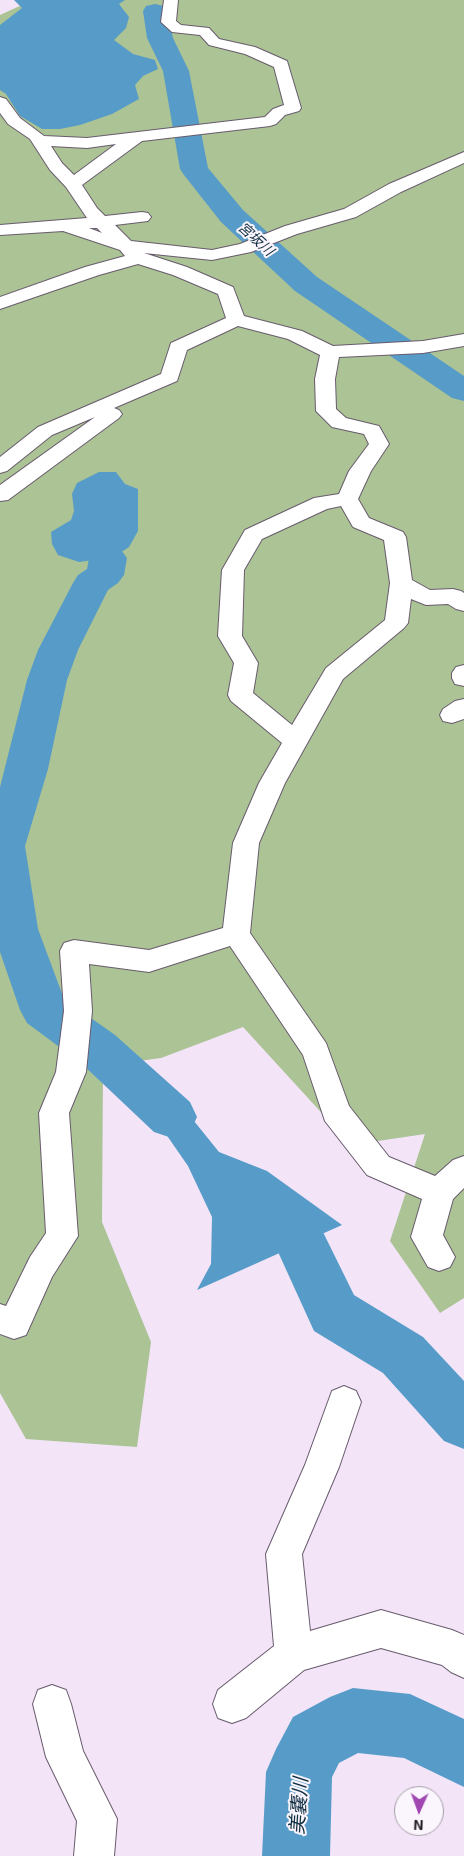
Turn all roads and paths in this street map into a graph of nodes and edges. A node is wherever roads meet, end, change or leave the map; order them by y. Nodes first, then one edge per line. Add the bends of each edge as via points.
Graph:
1 (171, 0) edge
2 (0, 102) edge
3 (94, 126) dead end
4 (137, 137) junction
5 (38, 138) junction
6 (464, 157) edge
7 (73, 184) junction
8 (142, 217) dead end
9 (99, 221) junction
10 (64, 226) junction
11 (0, 230) edge
12 (131, 252) junction
13 (0, 303) edge
14 (236, 320) junction
15 (464, 340) edge
16 (330, 352) junction
17 (170, 377) junction
18 (0, 467) edge
19 (0, 495) edge
20 (347, 499) junction
21 (401, 583) junction
22 (464, 604) edge
23 (464, 673) edge
24 (464, 678) edge
25 (295, 741) junction
26 (236, 934) junction
27 (464, 1169) edge
28 (440, 1192) junction
29 (439, 1258) dead end
30 (0, 1319) edge
31 (344, 1402) dead end
32 (294, 1654) junction
33 (464, 1659) edge
34 (52, 1704) dead end
35 (232, 1704) dead end
36 (94, 1856) edge

1 - 4 street via 168,22 177,29 204,31 214,42 250,50 281,64 293,108 279,112 270,121
2 - 5 street via 14,121
3 - 5 street
4 - 5 street via 87,143
4 - 7 street
5 - 7 street via 56,166
6 - 12 street via 395,188 350,213 291,230 245,248 212,255
7 - 9 street
8 - 9 street
9 - 10 street
9 - 12 street
10 - 11 street
10 - 12 street
12 - 13 street via 92,271
12 - 14 street via 226,291
14 - 16 street via 295,335
14 - 17 street via 178,347
15 - 16 street via 423,347
16 - 20 street via 325,379 326,411 339,424 372,430 379,444 360,471
17 - 18 street via 45,432
17 - 19 street via 148,398 112,414
20 - 21 street via 361,522 395,537
20 - 25 street via 322,503 253,535 233,570 230,636 246,664 240,695
21 - 22 street via 426,598 453,596
21 - 25 street via 396,623 334,674
23 - 24 street
25 - 26 street via 272,783 246,843
26 - 28 street via 316,1050 336,1112 378,1166
26 - 30 street via 149,961 74,951 78,1011 71,1072 54,1113 62,1236 41,1267 14,1324
27 - 28 street
28 - 29 street via 427,1236
31 - 32 street via 322,1467 284,1554
32 - 33 street via 381,1629 452,1649
32 - 35 street
34 - 36 street via 65,1757 97,1819

